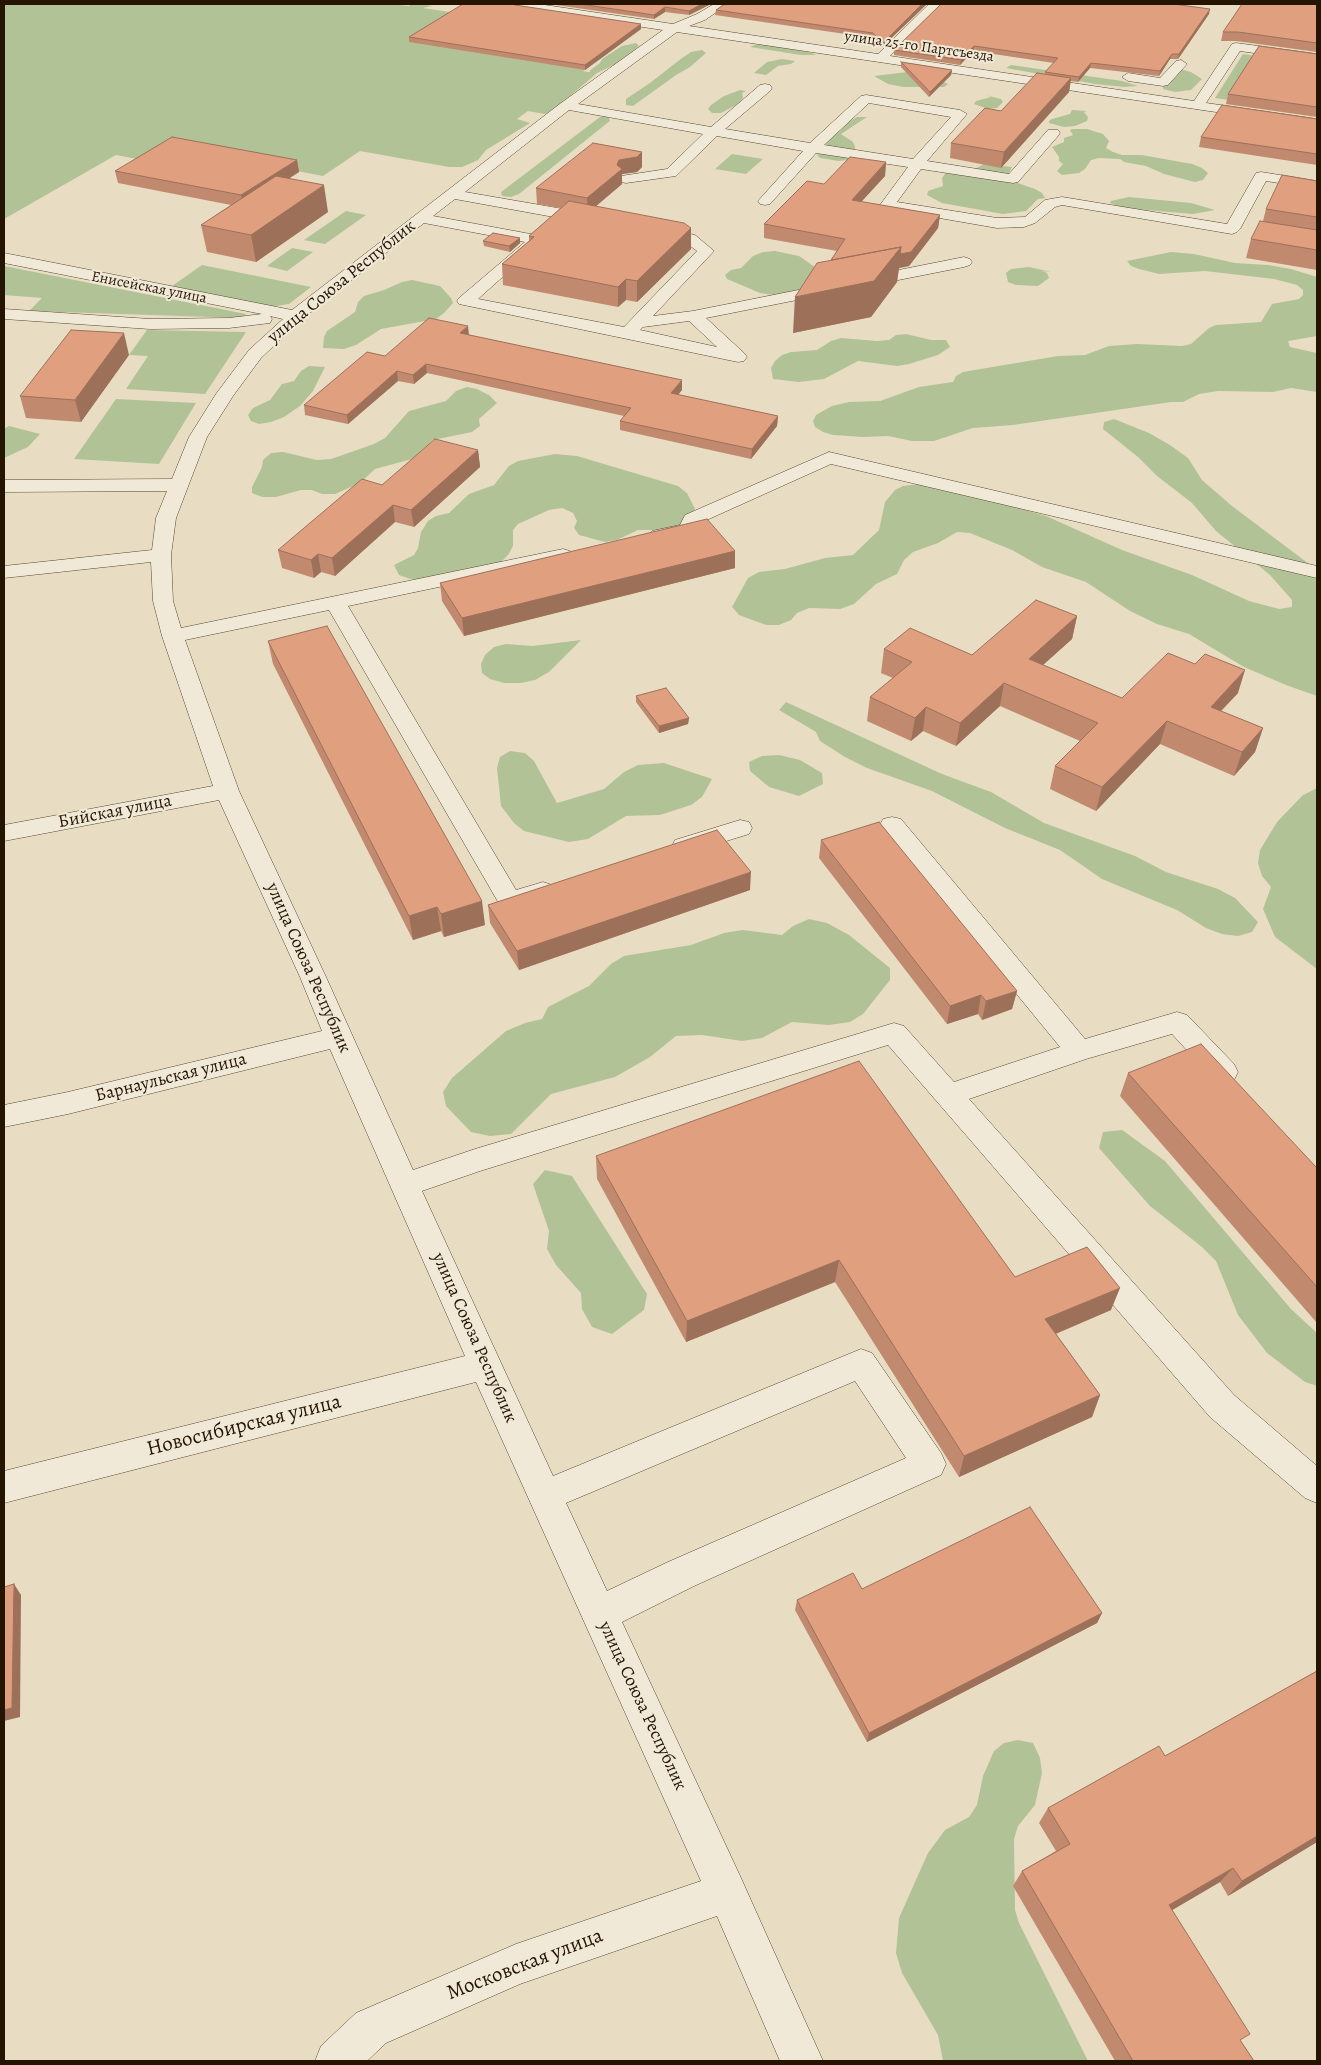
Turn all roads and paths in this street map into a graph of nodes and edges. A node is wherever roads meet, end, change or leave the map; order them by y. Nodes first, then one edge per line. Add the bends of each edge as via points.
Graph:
1 (516, 4) edge
2 (722, 4) edge
3 (936, 4) edge
4 (701, 17) junction
5 (718, 19) edge
6 (675, 27) junction
7 (876, 42) edge
8 (895, 44) junction
9 (914, 47) edge
10 (881, 58) junction
11 (1317, 58) edge
12 (1181, 64) edge
13 (1115, 75) edge
14 (1163, 82) junction
15 (765, 88) dead end
16 (1150, 98) junction
17 (1198, 105) junction
18 (566, 106) junction
19 (1317, 123) edge
20 (714, 131) junction
21 (1053, 133) dead end
22 (813, 148) junction
23 (917, 164) junction
24 (626, 179) edge
25 (1317, 185) edge
26 (453, 194) junction
27 (765, 201) dead end
28 (566, 214) junction
29 (420, 218) junction
30 (604, 222) edge
31 (643, 229) edge
32 (1232, 229) junction
33 (1251, 232) dead end
34 (536, 240) junction
35 (4, 258) edge
36 (964, 262) dead end
37 (4, 314) edge
38 (295, 316) junction
39 (693, 316) junction
40 (632, 328) junction
41 (179, 485) junction
42 (4, 486) edge
43 (640, 539) edge
44 (582, 551) edge
45 (161, 555) junction
46 (4, 572) edge
47 (1317, 572) edge
48 (335, 602) junction
49 (173, 636) junction
50 (227, 791) junction
51 (892, 825) dead end
52 (740, 828) dead end
53 (4, 833) edge
54 (666, 852) edge
55 (565, 884) edge
56 (338, 1037) junction
57 (1079, 1051) junction
58 (1244, 1093) edge
59 (949, 1095) junction
60 (4, 1116) edge
61 (406, 1185) junction
62 (485, 1364) junction
63 (4, 1487) edge
64 (1317, 1487) edge
65 (546, 1495) junction
66 (599, 1614) junction
67 (727, 1892) junction
68 (336, 2061) edge
69 (802, 2061) edge

1 - 6 street, улица 25-го Партсъезда
2 - 4 street
3 - 8 street
4 - 5 street
4 - 6 street
6 - 10 street, улица 25-го Партсъезда
6 - 18 street, улица Союза Республик
7 - 8 street
8 - 9 street
8 - 10 street
10 - 16 street, улица 25-го Партсъезда
11 - 17 street via 1236,47
12 - 14 street
13 - 14 street
14 - 16 street
15 - 20 street
16 - 17 street, улица 25-го Партсъезда
17 - 19 street, улица 25-го Партсъезда
18 - 20 street
18 - 26 street, улица Союза Республик
20 - 22 street
20 - 24 street via 671,173
21 - 23 street via 1012,179
22 - 23 street
22 - 23 street via 866,99 960,114
22 - 27 street
23 - 32 street via 887,205 1016,224 1030,220 1050,203 1062,201
25 - 32 street via 1261,176
26 - 28 street
26 - 29 street, улица Союза Республик
28 - 30 street
28 - 34 street
29 - 34 street
29 - 38 street, улица Союза Республик
31 - 40 street via 690,238 706,252
32 - 33 street
34 - 40 street via 465,301
35 - 38 street, Енисейская улица
36 - 39 street
37 - 38 street via 150,324 229,323
38 - 41 street, улица Союза Республик via 255,354 225,394 198,437
39 - 40 street
39 - 40 street via 738,357
41 - 42 street
41 - 45 street, улица Союза Республик via 166,518
43 - 47 street via 688,529 692,519 829,458
44 - 48 street
45 - 46 street
45 - 49 street, улица Союза Республик via 163,601
48 - 49 street
48 - 55 street via 510,901
49 - 50 street, улица Союза Республик
50 - 53 street, Бийская улица
50 - 56 street, улица Союза Республик
51 - 57 street
52 - 54 street
56 - 60 street, Барнаульская улица
56 - 61 street, улица Союза Республик
57 - 58 street via 1177,1022
57 - 59 street
59 - 61 street via 894,1033 484,1158
59 - 64 street via 1222,1406
61 - 62 street, улица Союза Республик
62 - 63 street, Новосибирская улица
62 - 65 street, улица Союза Республик
65 - 66 street, улица Союза Республик
65 - 66 street via 861,1364 928,1464
66 - 67 street, улица Союза Республик
67 - 68 street, Московская улица via 507,1969 371,2028
67 - 69 street, улица Союза Республик

